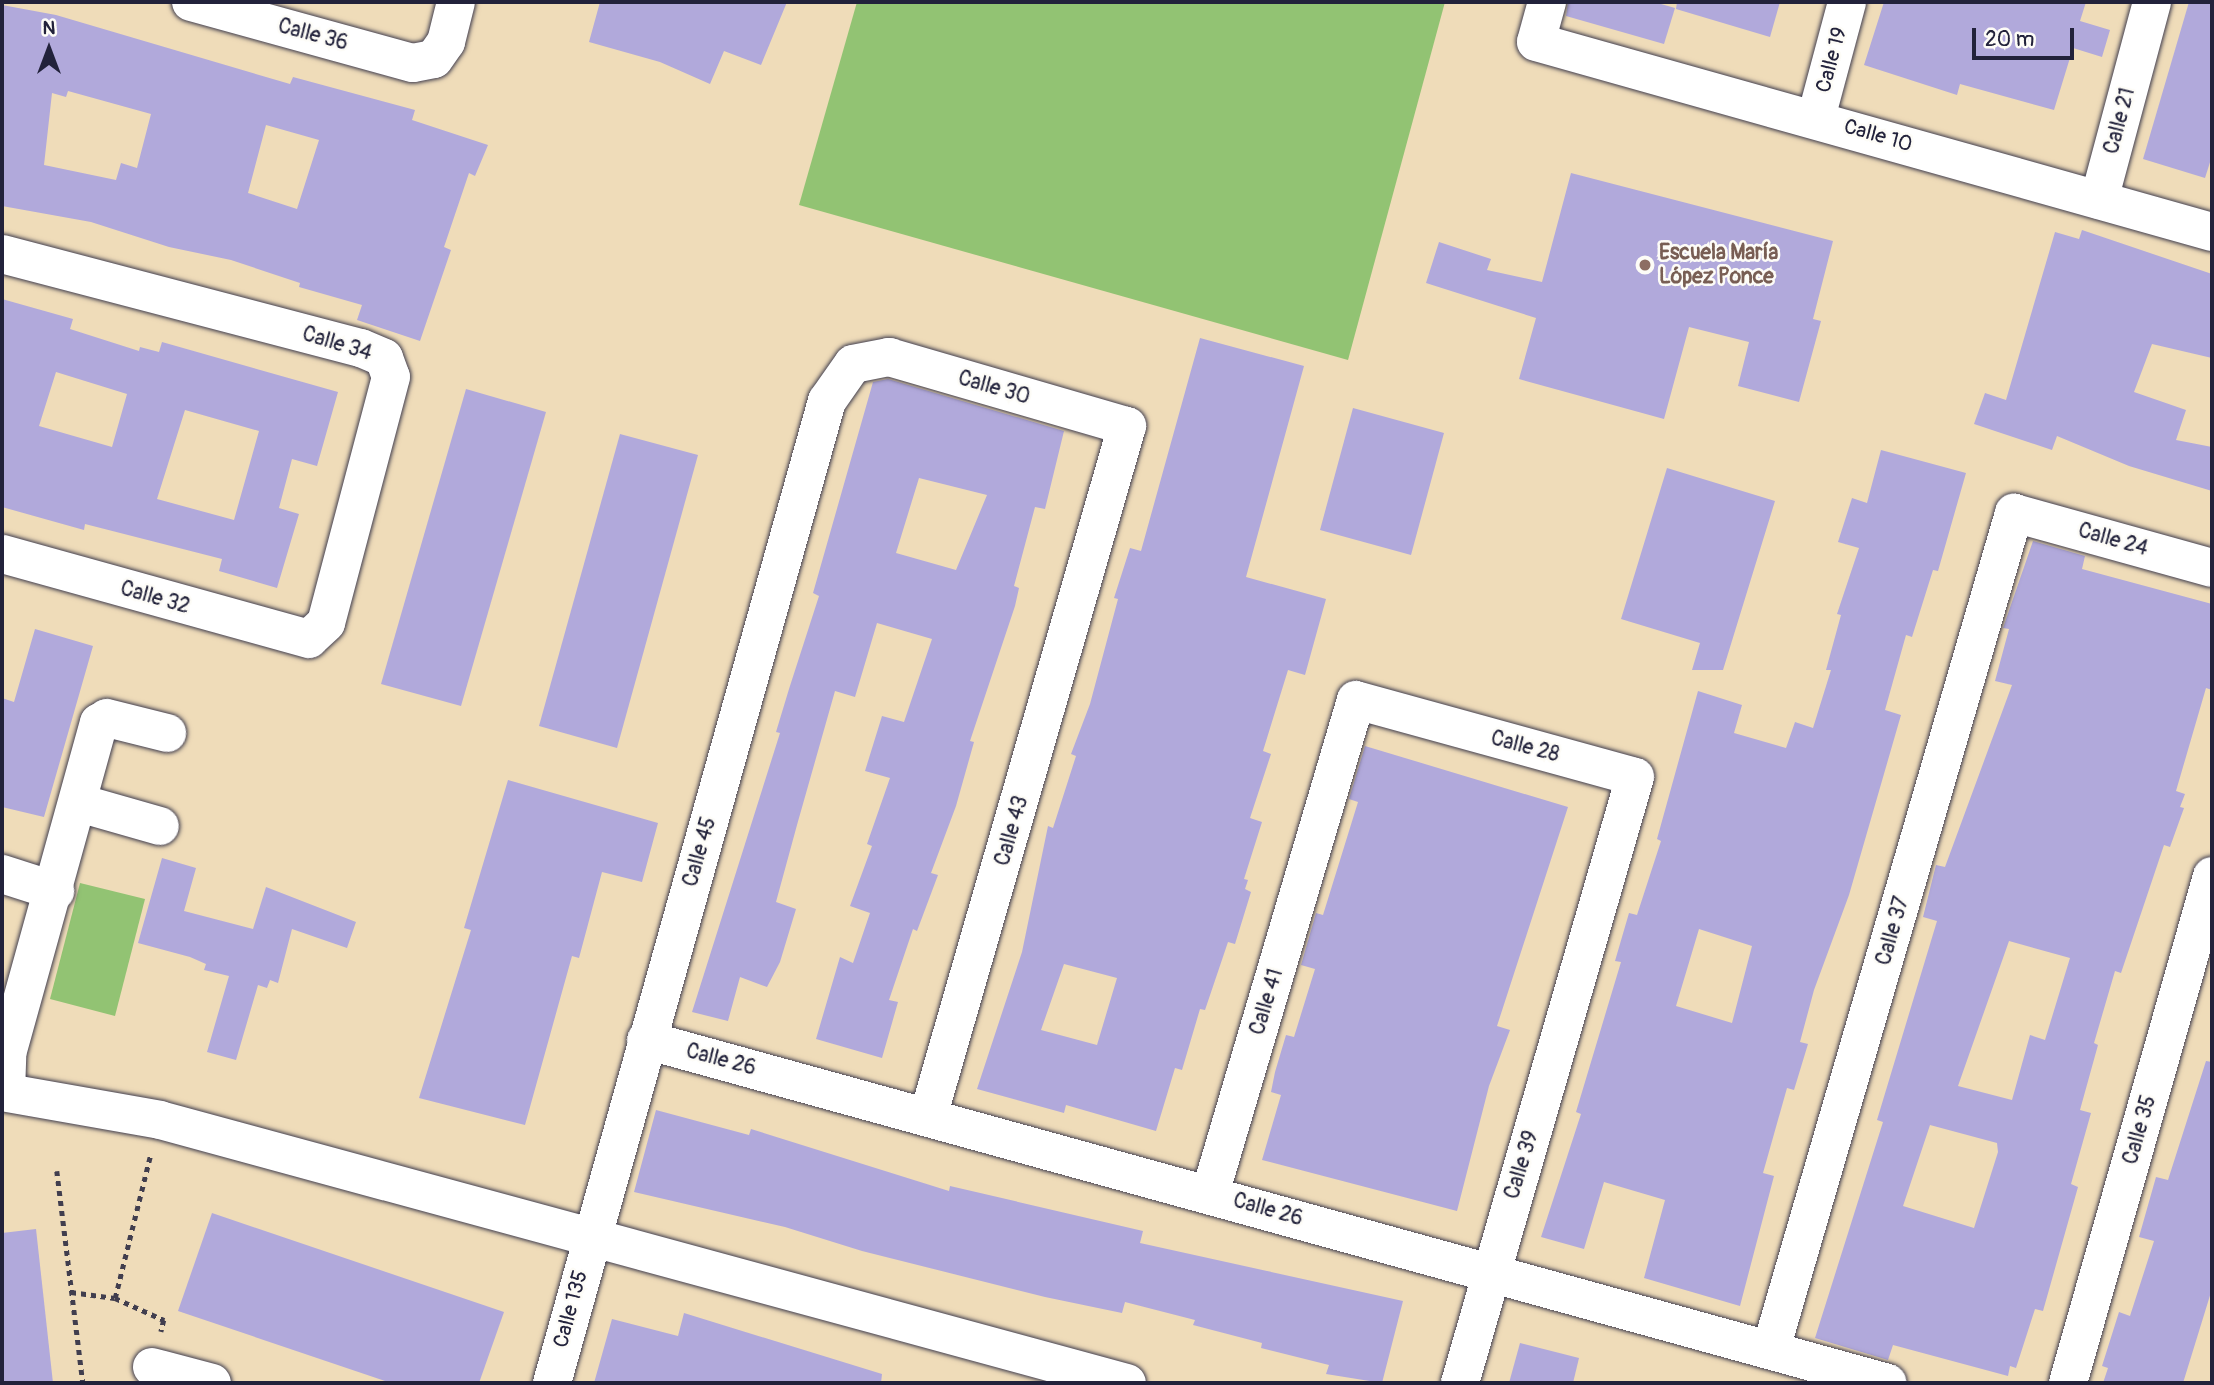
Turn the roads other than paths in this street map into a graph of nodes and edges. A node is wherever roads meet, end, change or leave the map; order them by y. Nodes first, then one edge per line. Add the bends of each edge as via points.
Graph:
1 (191, 2) edge
2 (456, 2) edge
3 (1547, 2) edge
4 (1847, 2) edge
5 (2152, 2) edge
6 (1816, 118) junction
7 (2099, 200) junction
8 (2212, 232) edge
9 (2, 254) edge
10 (808, 469) joint
11 (2014, 513) joint
12 (1095, 544) joint
13 (2, 554) edge
14 (2212, 568) edge
15 (309, 639) joint
16 (167, 733) dead end
17 (79, 803) junction
18 (1325, 810) joint
19 (160, 827) dead end
20 (2, 874) edge
21 (2212, 876) edge
22 (55, 891) junction
23 (1587, 947) joint
24 (16, 977) edge
25 (646, 1040) junction
26 (4, 1092) edge
27 (929, 1117) junction
28 (1210, 1194) junction
29 (591, 1235) junction
30 (1490, 1272) junction
31 (1771, 1349) junction
32 (152, 1367) road end
33 (212, 1383) edge
34 (552, 1383) edge
35 (1127, 1383) edge
36 (1460, 1383) edge
37 (1888, 1383) edge
38 (2068, 1383) edge

1 - 2 street, Calle 36 via 413,63 434,59 446,42
3 - 6 street, Calle 10 via 1536,42
4 - 6 street, Calle 19
5 - 7 street, Calle 21
6 - 7 street, Calle 10
7 - 8 street, Calle 10
9 - 15 street, Calle 34 via 384,358 391,376 326,623
10 - 12 street, Calle 30 via 827,401 853,364 889,357 1127,426
10 - 25 street, Calle 45
11 - 14 street, Calle 24
11 - 31 street, Calle 37
12 - 27 street, Calle 43
13 - 15 street, Calle 32
16 - 17 street via 107,718 99,723
17 - 19 street
17 - 22 street
18 - 23 street, Calle 28 via 1356,700 1635,777
18 - 28 street, Calle 41
20 - 22 street
21 - 38 street, Calle 35
22 - 24 street
23 - 30 street, Calle 39
24 - 26 street
25 - 27 street, Calle 26
25 - 29 street, Calle 45
26 - 29 street via 160,1120
27 - 28 street, Calle 26
28 - 30 street, Calle 26
29 - 34 street, Calle 135
29 - 35 street
30 - 31 street, Calle 26
30 - 36 street, Calle 39
31 - 37 street, Calle 26
32 - 33 street

